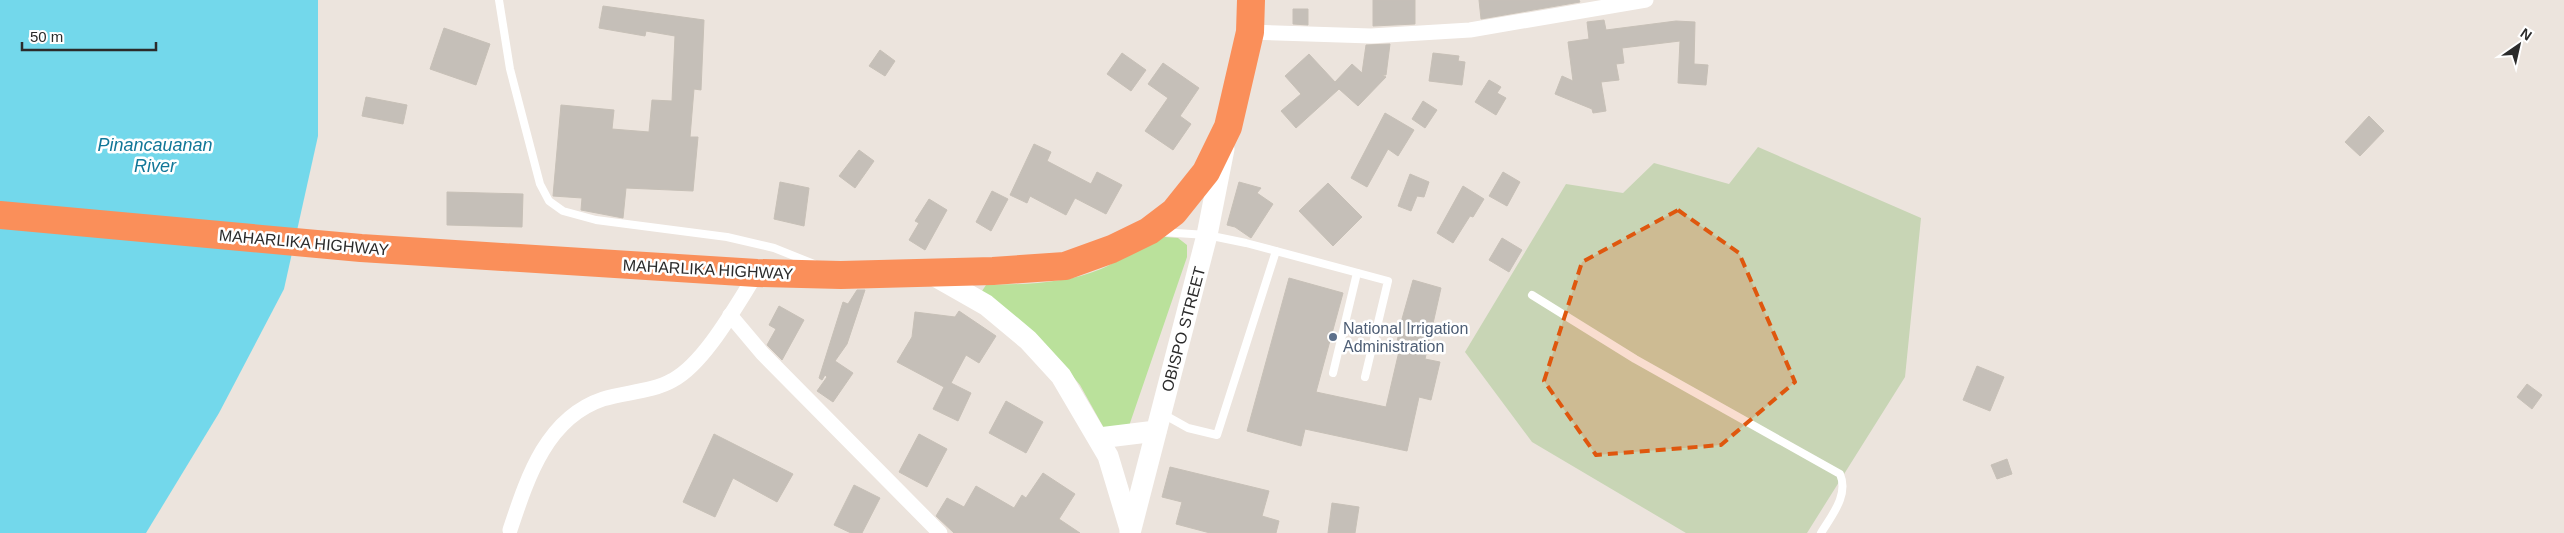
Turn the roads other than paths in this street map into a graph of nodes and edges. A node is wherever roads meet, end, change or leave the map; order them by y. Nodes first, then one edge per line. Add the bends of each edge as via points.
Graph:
1 (499, 0) edge
2 (1251, 0) edge
3 (1646, 0) edge
4 (1250, 32) junction
5 (1228, 127) junction
6 (0, 215) edge
7 (1149, 231) junction
8 (1207, 235) junction
9 (1276, 251) junction
10 (927, 272) junction
11 (757, 273) junction
12 (1356, 273) junction
13 (841, 275) junction
14 (1532, 295) dead end
15 (730, 315) junction
16 (1333, 373) dead end
17 (1365, 378) dead end
18 (1158, 422) junction
19 (1099, 438) junction
20 (510, 530) dead end
21 (1130, 531) edge
22 (940, 533) edge
23 (1820, 533) edge

1 - 13 lane via 510,69 540,184 549,201 563,211 596,220 727,238 774,248
2 - 4 highway, MAHARLIKA HIGHWAY
3 - 4 street via 1470,30 1371,36
4 - 5 highway, MAHARLIKA HIGHWAY
5 - 7 highway, MAHARLIKA HIGHWAY via 1206,172 1174,212
5 - 8 street, OBISPO STREET
6 - 11 highway, MAHARLIKA HIGHWAY via 361,248
7 - 8 lane
7 - 10 highway, MAHARLIKA HIGHWAY via 1065,266
8 - 9 lane
8 - 18 street, OBISPO STREET
9 - 12 lane
9 - 18 lane via 1217,435
10 - 13 highway, MAHARLIKA HIGHWAY
10 - 19 street, OBISPO STREET via 986,305 1028,340 1061,376
11 - 13 highway, MAHARLIKA HIGHWAY
11 - 15 street
12 - 16 lane
12 - 17 lane via 1388,281
14 - 23 lane via 1635,359 1840,474 1844,483 1843,493
15 - 20 street via 699,358 673,380 602,399 580,410 556,430 536,462
15 - 22 street via 762,353
18 - 19 street
18 - 21 street, OBISPO STREET
19 - 21 street, OBISPO STREET via 1108,456

